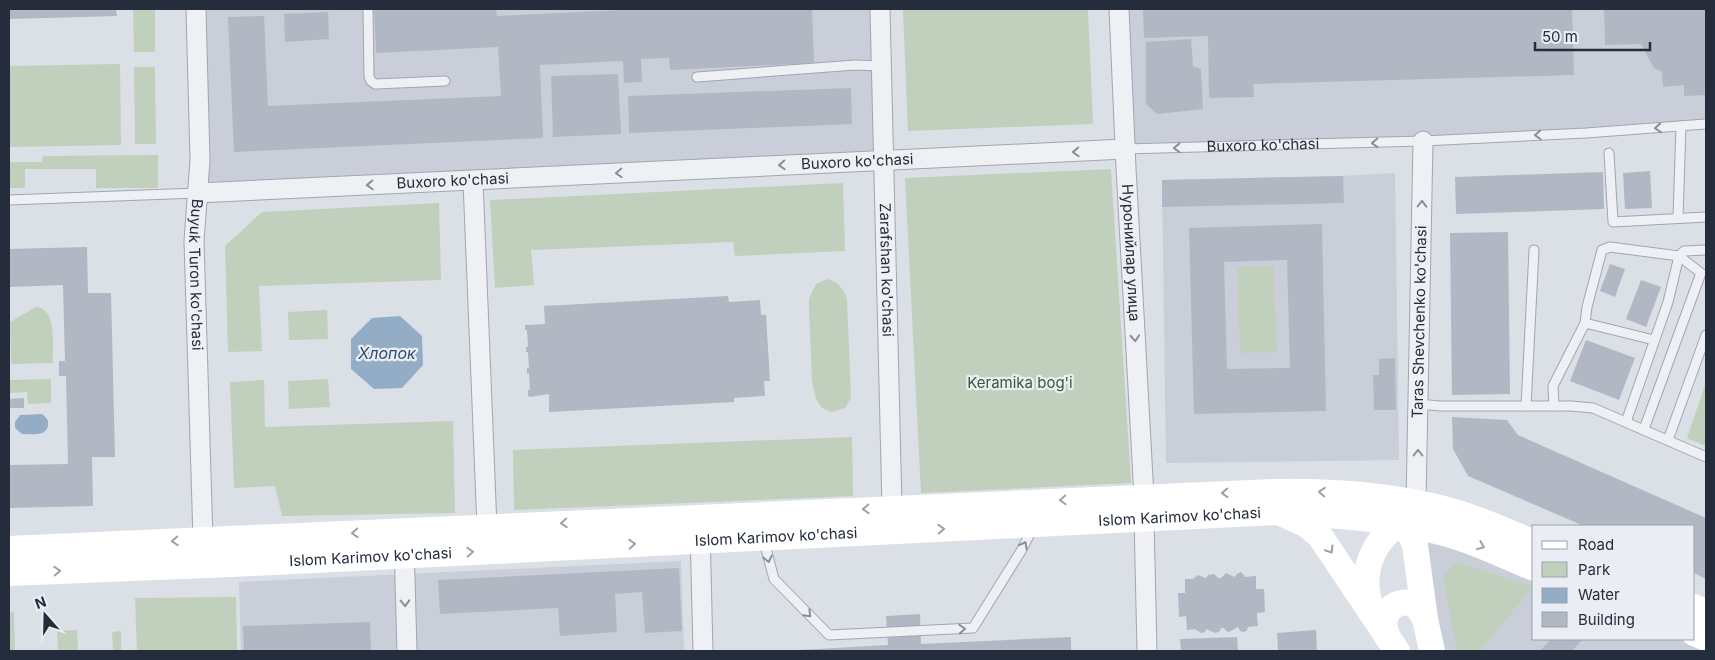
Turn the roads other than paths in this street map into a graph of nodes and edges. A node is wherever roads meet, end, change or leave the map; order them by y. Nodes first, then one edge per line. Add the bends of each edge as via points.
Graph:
1 (196, 9) edge
2 (368, 9) edge
3 (880, 9) edge
4 (1119, 9) edge
5 (881, 66) junction
6 (697, 77) dead end
7 (445, 81) dead end
8 (1706, 124) edge
9 (1681, 126) junction
10 (1423, 142) junction
11 (1125, 150) junction
12 (1609, 153) dead end
13 (883, 160) junction
14 (473, 180) junction
15 (198, 192) junction
16 (9, 200) edge
17 (1706, 216) edge
18 (1678, 217) junction
19 (1534, 250) dead end
20 (1706, 250) edge
21 (1679, 256) junction
22 (1704, 273) edge
23 (1585, 322) junction
24 (1706, 334) edge
25 (1654, 340) junction
26 (1418, 404) junction
27 (1526, 406) junction
28 (1554, 406) junction
29 (1626, 422) junction
30 (1644, 429) junction
31 (1668, 440) junction
32 (1706, 457) edge
33 (1369, 495) junction
34 (1416, 502) junction
35 (1144, 508) junction
36 (1277, 512) junction
37 (892, 520) junction
38 (1447, 521) junction
39 (1401, 523) junction
40 (1036, 524) junction
41 (487, 527) junction
42 (700, 529) junction
43 (764, 538) junction
44 (203, 540) junction
45 (1532, 542) edge
46 (404, 543) junction
47 (9, 549) edge
48 (1418, 561) junction
49 (1532, 567) edge
50 (9, 573) edge
51 (1425, 619) junction
52 (1386, 635) edge
53 (407, 651) edge
54 (703, 651) edge
55 (1148, 651) edge
56 (1432, 651) edge

1 - 15 street, Buyuk Turon ko'chasi
2 - 7 lane via 371,81 375,84
3 - 5 street, Zarafshan ko'chasi
4 - 11 street, Нуронийлар улица
5 - 6 lane via 855,65
5 - 13 street, Zarafshan ko'chasi
8 - 9 lane, Buxoro ko'chasi
9 -> 10 lane, Buxoro ko'chasi
9 - 18 lane
10 -> 11 lane, Buxoro ko'chasi
26 -> 10 street, Taras Shevchenko ko'chasi
11 -> 13 street, Buxoro ko'chasi
11 -> 35 street, Нуронийлар улица
12 - 18 lane via 1613,222
13 -> 14 street, Buxoro ko'chasi
13 - 37 street, Zarafshan ko'chasi
14 -> 15 street, Buxoro ko'chasi
14 - 41 street
15 - 16 lane, Buxoro ko'chasi
15 - 44 street, Buyuk Turon ko'chasi via 194,241
17 - 18 lane
19 - 27 lane
20 - 21 lane via 1684,251
21 - 22 lane
21 - 23 lane via 1610,247 1602,250
21 - 25 lane via 1668,302
22 - 30 lane
23 - 25 lane
23 - 28 lane via 1553,386
24 - 31 lane
25 - 29 lane
26 - 27 lane
34 -> 26 street, Taras Shevchenko ko'chasi
27 - 28 lane
28 - 29 lane via 1593,408
29 - 30 lane
30 - 31 lane
31 - 32 lane
33 - 34 main road, Islom Karimov ko'chasi
33 -> 35 main road, Islom Karimov ko'chasi via 1274,492
33 - 39 main road
34 - 38 main road, Islom Karimov ko'chasi
35 - 36 main road, Islom Karimov ko'chasi
35 -> 37 main road, Islom Karimov ko'chasi
35 - 40 main road, Islom Karimov ko'chasi
35 - 55 street, Нуронийлар улица
36 - 39 main road, Islom Karimov ko'chasi
36 -> 52 main road via 1307,525 1320,536
37 -> 40 main road, Islom Karimov ko'chasi
37 -> 42 main road, Islom Karimov ko'chasi
37 - 43 main road, Islom Karimov ko'chasi
38 - 39 main road via 1418,516
38 - 45 main road, Islom Karimov ko'chasi
38 - 48 main road via 1425,542
38 -> 49 main road, Islom Karimov ko'chasi via 1462,538
39 - 48 main road via 1412,537
39 - 52 main road via 1379,543 1367,572 1369,602
43 -> 40 lane via 774,579 829,635 964,629 973,628
42 -> 41 main road, Islom Karimov ko'chasi
41 - 46 main road, Islom Karimov ko'chasi
42 - 43 main road, Islom Karimov ko'chasi
46 -> 42 main road, Islom Karimov ko'chasi
42 - 54 street
46 -> 44 main road, Islom Karimov ko'chasi
44 -> 47 main road, Islom Karimov ko'chasi
50 -> 46 main road, Islom Karimov ko'chasi via 232,564
46 -> 53 street
48 - 51 main road
51 - 52 main road via 1412,604 1395,605 1385,618
51 - 56 main road

